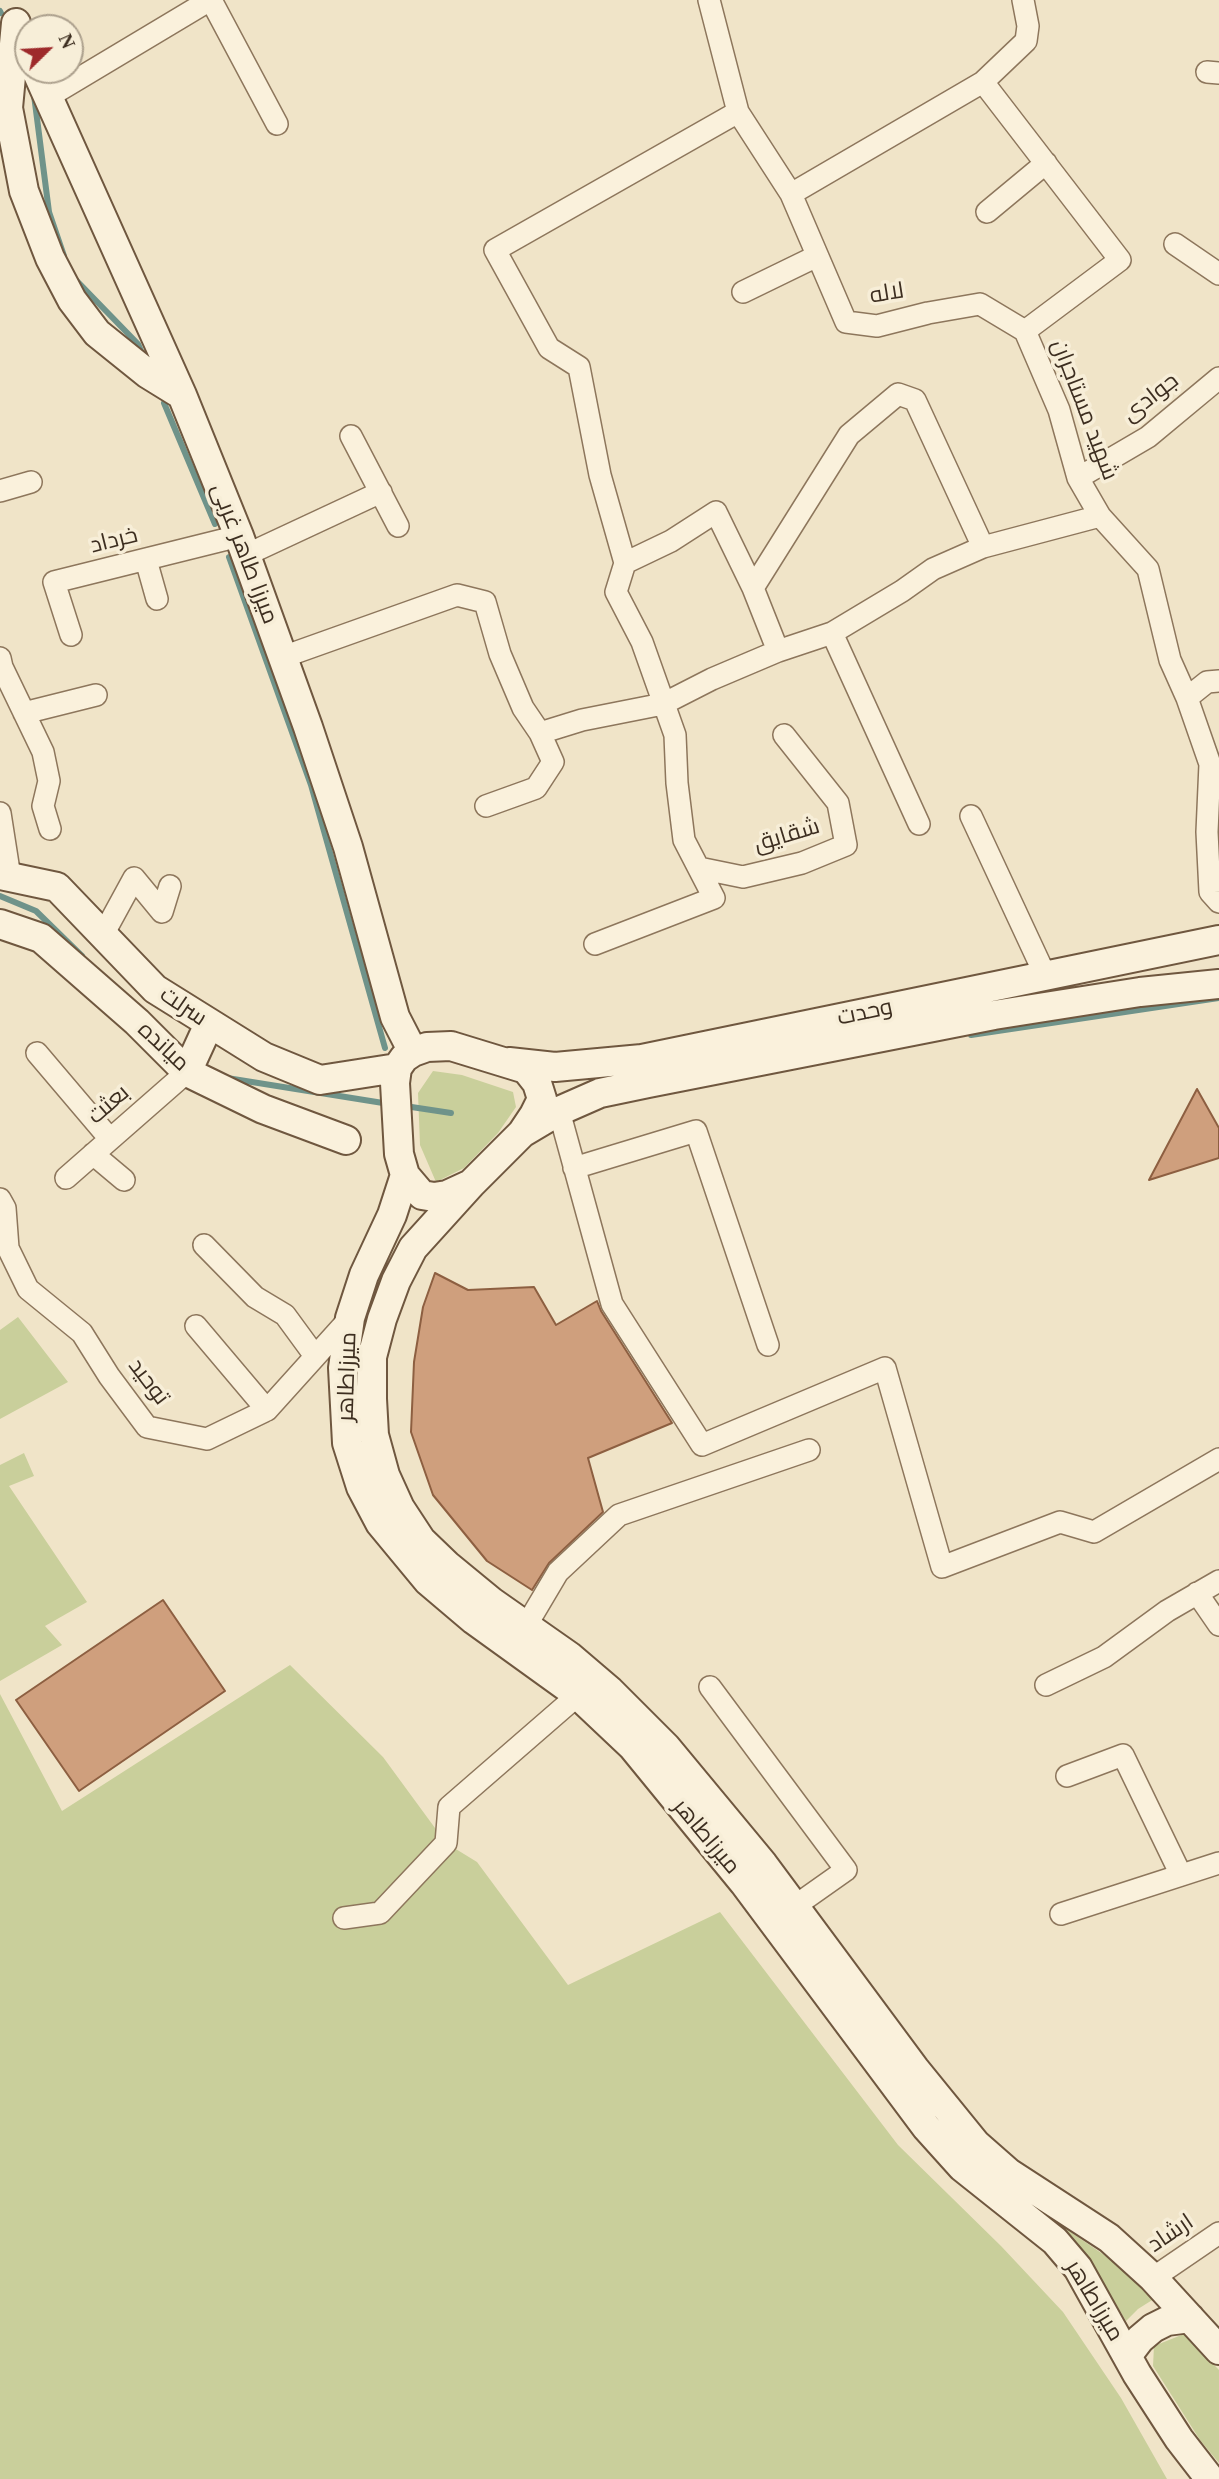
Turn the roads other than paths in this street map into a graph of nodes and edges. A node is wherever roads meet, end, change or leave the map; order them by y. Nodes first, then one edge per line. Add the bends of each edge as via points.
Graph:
1 (210, 0) edge
2 (709, 0) edge
3 (1023, 0) edge
4 (11, 11) edge
5 (983, 82) junction
6 (42, 84) edge
7 (48, 97) junction
8 (738, 111) junction
9 (277, 124) dead end
10 (8, 153) edge
11 (1046, 163) junction
12 (790, 194) junction
13 (987, 212) dead end
14 (1175, 244) dead end
15 (817, 256) junction
16 (1219, 274) edge
17 (743, 292) dead end
18 (1026, 331) junction
19 (1219, 378) edge
20 (182, 395) junction
21 (351, 436) dead end
22 (1078, 478) junction
23 (31, 482) dead end
24 (0, 491) edge
25 (381, 492) junction
26 (1100, 516) junction
27 (398, 526) dead end
28 (242, 546) junction
29 (983, 547) junction
30 (146, 559) junction
31 (625, 563) junction
32 (752, 588) junction
33 (157, 599) dead end
34 (832, 633) junction
35 (71, 635) dead end
36 (778, 651) junction
37 (283, 657) junction
38 (0, 658) edge
39 (1219, 681) edge
40 (96, 695) dead end
41 (1187, 698) junction
42 (663, 704) junction
43 (24, 713) junction
44 (540, 733) junction
45 (784, 735) dead end
46 (486, 806) dead end
47 (0, 813) edge
48 (971, 816) dead end
49 (919, 824) dead end
50 (50, 829) dead end
51 (699, 868) junction
52 (5, 876) edge
53 (170, 886) dead end
54 (1219, 902) edge
55 (0, 924) edge
56 (104, 933) junction
57 (1219, 940) edge
58 (594, 944) dead end
59 (1046, 977) junction
60 (1219, 984) edge
61 (209, 1024) junction
62 (37, 1053) dead end
63 (405, 1060) junction
64 (509, 1062) junction
65 (190, 1065) junction
66 (315, 1097) junction
67 (559, 1111) junction
68 (522, 1133) junction
69 (110, 1139) junction
70 (346, 1140) dead end
71 (93, 1154) junction
72 (574, 1168) junction
73 (405, 1175) junction
74 (66, 1178) dead end
75 (124, 1180) dead end
76 (471, 1184) junction
77 (2, 1206) edge
78 (204, 1245) dead end
79 (350, 1318) junction
80 (196, 1326) dead end
81 (768, 1345) dead end
82 (315, 1356) junction
83 (267, 1410) junction
84 (810, 1450) dead end
85 (1219, 1459) edge
86 (1219, 1581) edge
87 (1197, 1593) junction
88 (1219, 1625) edge
89 (526, 1626) junction
90 (1046, 1685) dead end
91 (710, 1687) dead end
92 (578, 1695) junction
93 (1067, 1776) dead end
94 (1219, 1863) edge
95 (1181, 1875) junction
96 (794, 1906) junction
97 (1061, 1914) dead end
98 (344, 1918) dead end
99 (1219, 2233) edge
100 (1153, 2278) junction
101 (1190, 2318) junction
102 (1219, 2350) edge
103 (1126, 2356) junction
104 (1210, 2479) edge

1 - 7 street
1 - 9 street
2 - 8 street, لاله
3 - 5 street via 1026,41
4 - 10 main road
5 - 11 street, شهید مستاجران
5 - 12 street
6 - 7 main road, میرزا طاهر غربی
7 - 20 main road, میرزا طاهر غربی
8 - 12 street, لاله
8 - 31 street via 495,250 549,348 579,367 600,475
10 - 20 main road via 72,300 97,333
11 - 13 street
11 - 18 street, شهید مستاجران via 1121,260
12 - 15 street, لاله
14 - 16 street
15 - 17 street
15 - 18 street, لاله via 846,322 877,326 980,304
18 - 22 street, شهید مستاجران via 1059,410
19 - 22 street, جوادی via 1148,437
20 - 28 main road, میرزا طاهر غربی
21 - 25 street
22 - 26 street, شهید مستاجران
23 - 24 street
25 - 27 street
25 - 28 street, خرداد
26 - 29 street
26 - 41 street, شهید مستاجران via 1148,569 1170,660
28 - 30 street, خرداد
28 - 37 main road, میرزا طاهر غربی
29 - 32 street via 915,400 898,394 849,435
29 - 34 street via 933,569
30 - 33 street
30 - 35 street, خرداد via 54,582
31 - 32 street via 716,512
31 - 42 street via 616,592 642,642
32 - 36 street
34 - 36 street
34 - 49 street
36 - 42 street
37 - 44 street via 457,595 485,603 500,654 523,708
37 - 63 main road, میرزا طاهر غربی via 348,847
38 - 43 street
39 - 41 street via 1207,682
40 - 43 street
41 - 54 street, شهید مستاجران via 1210,764 1210,892
42 - 44 street
42 - 51 street via 675,735 684,840
43 - 50 street via 43,752 49,781 43,806
44 - 46 street via 553,762 536,788
45 - 51 street, شقایق via 838,803 846,845 802,863 743,877
47 - 52 street
48 - 59 street
51 - 58 street via 714,898
52 - 56 main road, سرلت via 57,887
53 - 56 street via 162,912 134,878
55 - 65 main road, میانده via 41,938
56 - 61 main road, سرلت via 155,989
57 - 59 main road, وحدت
59 - 64 main road, وحدت via 642,1059 555,1067
60 - 67 main road, وحدت via 994,1015 600,1093
61 - 65 main road
61 - 66 main road, سرلت via 264,1057
62 - 69 street
63 - 64 main road via 427,1048 450,1046
63 - 66 main road
63 - 73 main road via 395,1083 399,1154
64 - 68 main road via 526,1069 542,1099
65 - 66 main road, میانده via 263,1109
65 - 69 street, بعثت
66 - 70 main road, میانده
67 - 68 main road, وحدت
67 - 72 street
68 - 76 main road
69 - 71 street, بعثت
71 - 74 street, بعثت
71 - 75 street
72 - 81 street via 696,1131
72 - 85 street via 612,1304 702,1445 885,1368 942,1567 1060,1522 1094,1532
73 - 76 main road via 422,1195 434,1197
73 - 79 main road, میرزاطاهر
76 - 89 main road, میرزاطاهر via 413,1248 396,1281 372,1357 374,1434 390,1486 421,1539 483,1595
77 - 83 street, توحید via 8,1248 28,1289 82,1333 147,1427 207,1439
78 - 82 street via 255,1297 285,1314
79 - 82 street, توحید
79 - 92 main road, میرزاطاهر via 343,1367 347,1443 361,1487 380,1523 428,1581
80 - 83 street
82 - 83 street, توحید
84 - 89 street via 620,1515 558,1572
86 - 87 street
87 - 88 street
87 - 90 street via 1104,1657
89 - 96 main road, میرزاطاهر via 569,1656 645,1724
91 - 96 street via 846,1870
92 - 98 street via 449,1807 446,1843 380,1913
92 - 103 main road, میرزاطاهر via 632,1746 744,1883 926,2127 962,2167 1055,2241 1078,2268
93 - 95 street via 1123,1755
94 - 95 street
95 - 97 street
96 - 100 main road, میرزاطاهر via 976,2144 1009,2173 1109,2238
99 - 100 street, ارشاد
100 - 101 main road, میرزاطاهر
101 - 102 main road, میرزاطاهر
101 - 103 main road via 1153,2328
103 - 104 main road, میرزاطاهر

